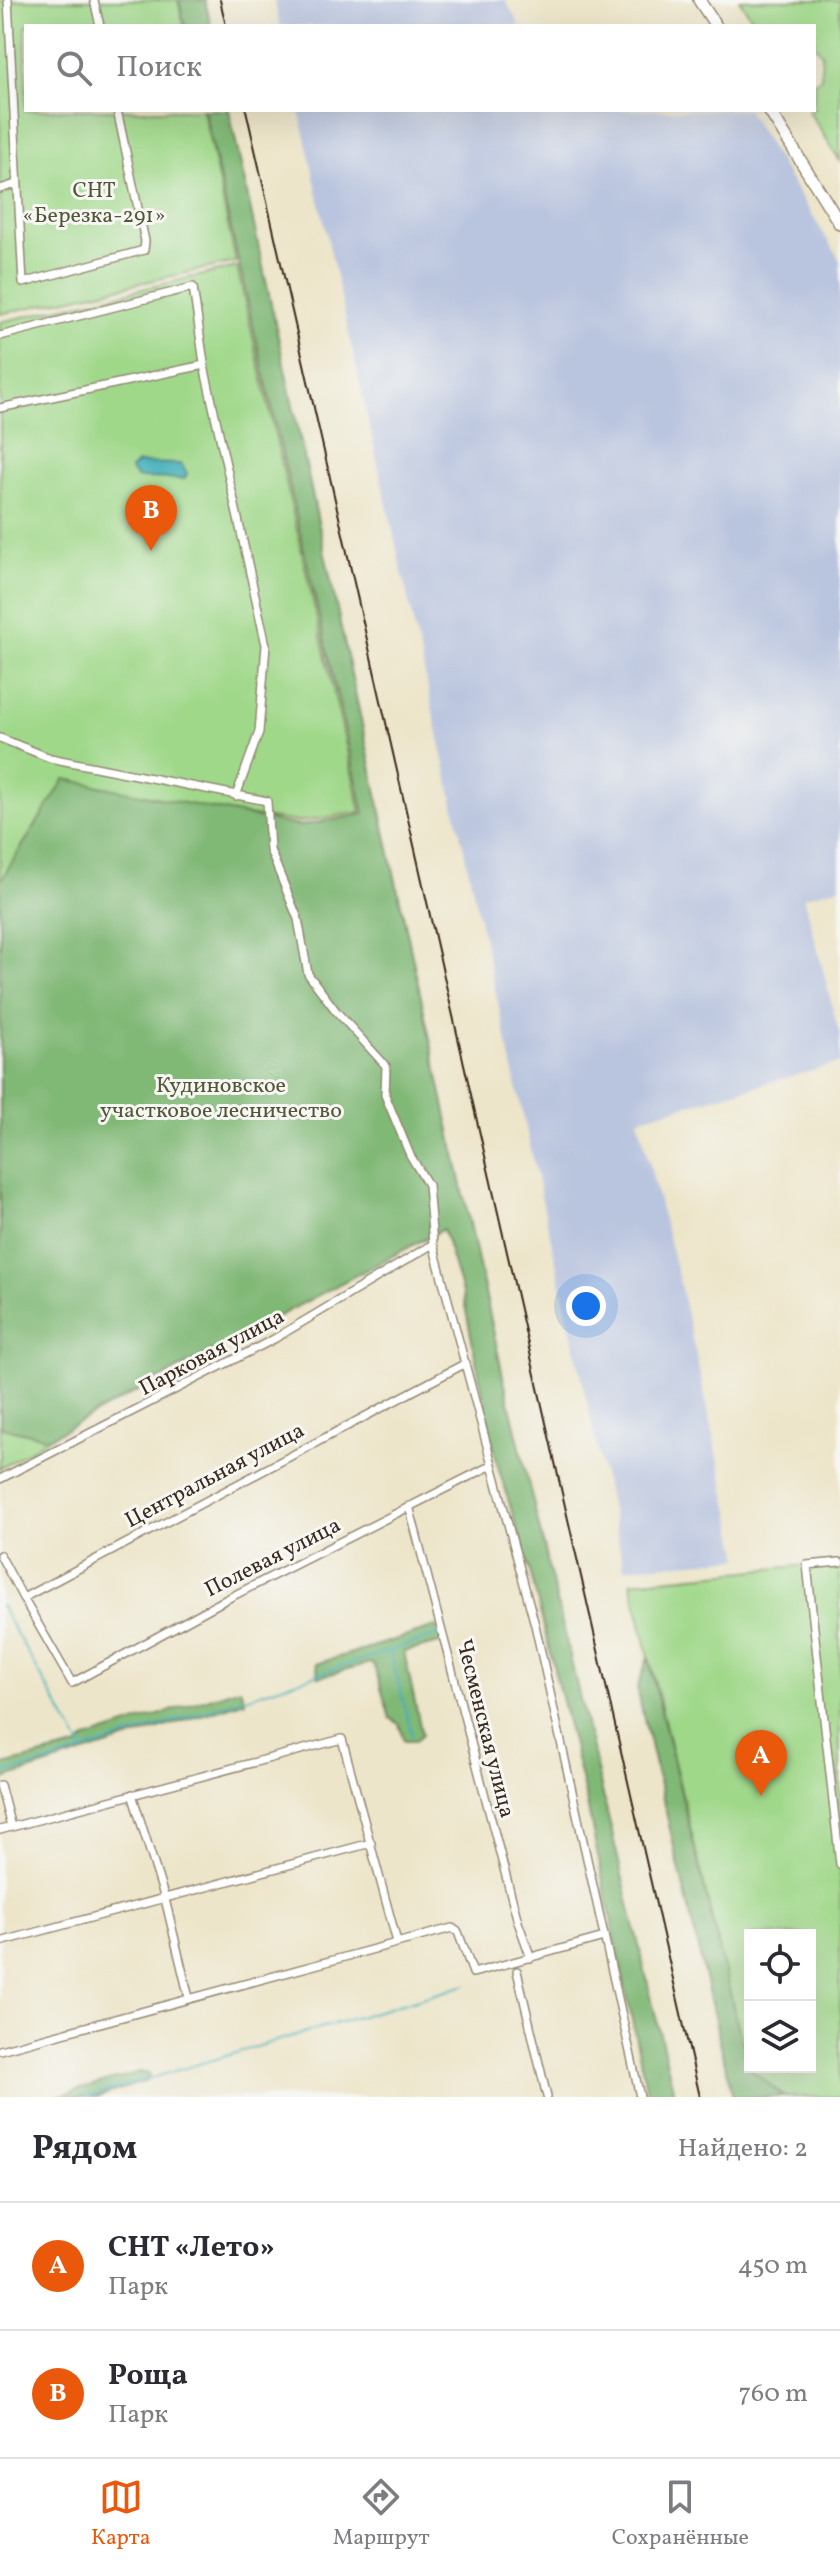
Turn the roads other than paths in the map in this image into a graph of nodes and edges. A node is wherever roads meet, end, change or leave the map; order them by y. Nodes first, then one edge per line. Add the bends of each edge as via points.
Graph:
1 (8, 0) edge
2 (94, 0) edge
3 (702, 5) edge
4 (100, 24) edge
5 (715, 24) edge
6 (117, 112) edge
7 (770, 112) edge
8 (16, 184) junction
9 (0, 189) edge
10 (840, 224) edge
11 (0, 336) edge
12 (204, 365) junction
13 (0, 408) edge
14 (0, 738) edge
15 (236, 796) junction
16 (433, 1244) junction
17 (466, 1363) junction
18 (490, 1466) junction
19 (0, 1479) edge
20 (409, 1506) junction
21 (0, 1555) edge
22 (840, 1562) edge
23 (23, 1598) junction
24 (0, 1785) edge
25 (132, 1794) junction
26 (11, 1827) junction
27 (0, 1830) edge
28 (371, 1843) junction
29 (840, 1864) edge
30 (165, 1899) junction
31 (604, 1937) junction
32 (0, 1942) edge
33 (397, 1942) junction
34 (531, 1958) junction
35 (517, 1971) dead end
36 (189, 1998) junction
37 (0, 2050) edge
38 (547, 2097) edge
39 (640, 2097) edge

1 - 8 street
2 - 4 street
3 - 5 main road
6 - 8 street via 144,250 23,283
7 - 10 main road
8 - 9 street
11 - 12 street via 193,287
12 - 13 street
12 - 15 street via 266,645 259,732
14 - 15 street via 50,758
15 - 16 street via 267,801 270,850 298,919 308,974 386,1066 385,1095 428,1185
16 - 17 street
16 - 19 street, Парковая улица via 274,1339
17 - 18 street
17 - 23 street, Центральная улица
18 - 20 street, Полевая улица
18 - 31 street via 535,1625
20 - 23 street, Полевая улица via 72,1683
20 - 34 street, Чесменская улица
21 - 23 street
22 - 29 street via 807,1565
24 - 26 street
25 - 26 street
25 - 28 street via 337,1738 346,1745
25 - 30 street
26 - 27 street
28 - 30 street
28 - 33 street
30 - 32 street
30 - 36 street
31 - 34 street
31 - 39 street
33 - 34 street via 457,1929 473,1973
33 - 36 street
35 - 38 street
36 - 37 street

